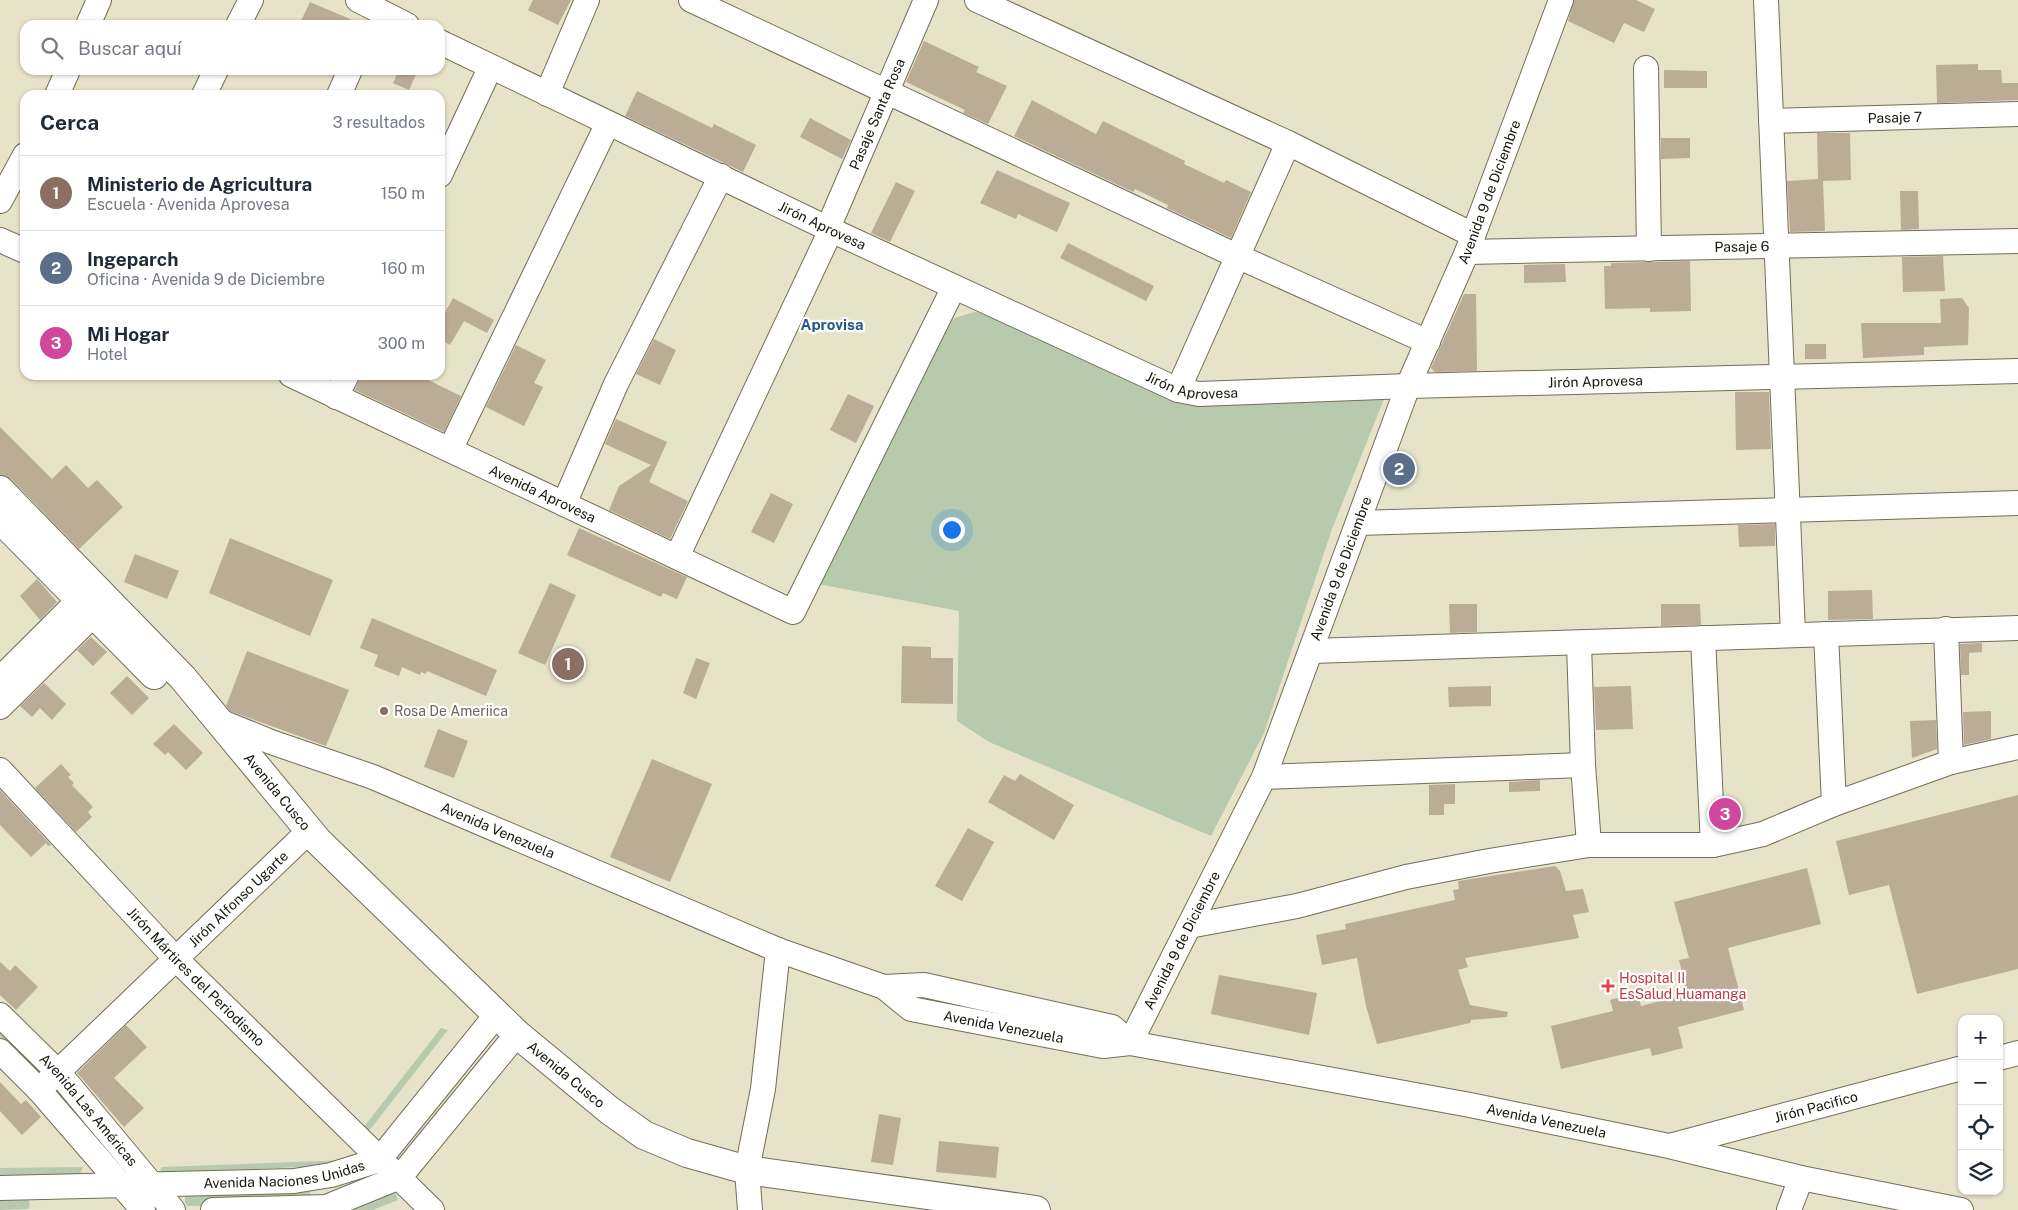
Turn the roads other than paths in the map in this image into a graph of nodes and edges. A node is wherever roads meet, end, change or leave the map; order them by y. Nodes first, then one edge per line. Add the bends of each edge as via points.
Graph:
1 (99, 0) edge
2 (251, 0) edge
3 (587, 0) edge
4 (692, 0) edge
5 (926, 0) edge
6 (977, 0) edge
7 (1561, 0) edge
8 (1766, 0) edge
9 (369, 12) edge
10 (90, 20) edge
11 (241, 20) edge
12 (392, 20) edge
13 (445, 45) edge
14 (490, 68) junction
15 (1646, 68) dead end
16 (66, 75) edge
17 (214, 75) edge
18 (348, 75) edge
19 (59, 90) edge
20 (206, 90) edge
21 (341, 90) edge
22 (885, 92) junction
23 (547, 94) junction
24 (2018, 114) edge
25 (1771, 121) junction
26 (608, 122) junction
27 (1288, 143) junction
28 (20, 164) edge
29 (445, 164) edge
30 (721, 176) junction
31 (0, 201) edge
32 (829, 229) junction
33 (0, 240) edge
34 (2018, 241) edge
35 (1470, 244) junction
36 (1776, 247) junction
37 (20, 249) edge
38 (1649, 249) junction
39 (1239, 257) junction
40 (954, 287) junction
41 (1428, 342) junction
42 (2018, 371) edge
43 (1782, 376) junction
44 (301, 380) edge
45 (344, 380) edge
46 (1408, 386) junction
47 (1178, 390) junction
48 (336, 397) junction
49 (450, 450) junction
50 (0, 490) edge
51 (2018, 503) edge
52 (564, 504) junction
53 (1788, 512) junction
54 (0, 519) edge
55 (1358, 523) junction
56 (677, 557) junction
57 (86, 608) junction
58 (2018, 628) edge
59 (1946, 629) junction
60 (1793, 634) junction
61 (1826, 634) junction
62 (1703, 638) junction
63 (1579, 644) junction
64 (1312, 651) junction
65 (0, 680) edge
66 (0, 707) edge
67 (216, 720) junction
68 (2018, 747) edge
69 (1951, 762) junction
70 (1583, 765) junction
71 (0, 770) edge
72 (1264, 777) junction
73 (1834, 804) junction
74 (309, 831) junction
75 (1589, 845) junction
76 (1713, 845) junction
77 (1189, 926) junction
78 (778, 950) junction
79 (175, 958) junction
80 (496, 1014) junction
81 (0, 1015) edge
82 (516, 1034) junction
83 (1130, 1042) junction
84 (0, 1051) edge
85 (2018, 1053) edge
86 (2003, 1057) edge
87 (1958, 1069) edge
88 (58, 1072) junction
89 (39, 1090) junction
90 (1669, 1146) junction
91 (379, 1160) junction
92 (747, 1170) junction
93 (322, 1176) junction
94 (400, 1177) junction
95 (1801, 1178) junction
96 (153, 1184) junction
97 (123, 1185) junction
98 (0, 1188) edge
99 (326, 1208) edge
100 (143, 1210) edge
101 (173, 1210) edge
102 (213, 1210) edge
103 (432, 1210) edge
104 (750, 1210) edge
105 (1036, 1210) edge
106 (1789, 1210) edge
107 (1961, 1210) edge

1 - 10 street
2 - 11 street
3 - 23 street
4 - 22 street
5 - 22 street, Pasaje Santa Rosa
6 - 27 street
7 - 35 street, Avenida 9 de Diciembre
8 - 25 street
9 - 12 street
13 - 14 street, Jirón Aprovesa
14 - 23 street, Jirón Aprovesa
14 - 29 street
15 - 38 street
16 - 19 street
17 - 20 street
18 - 21 street
22 - 32 street, Pasaje Santa Rosa
22 - 39 street
23 - 26 street, Jirón Aprovesa
24 - 25 street, Pasaje 7
25 - 36 street
26 - 30 street, Jirón Aprovesa
26 - 49 street
27 - 35 street
27 - 39 street
28 - 31 street
30 - 32 street, Jirón Aprovesa
30 - 52 street via 616,384
32 - 40 street, Jirón Aprovesa
32 - 56 street, Pasaje Santa Rosa
33 - 37 street
34 - 36 street, Pasaje 6
35 - 38 street, Pasaje 6
35 - 41 street, Avenida 9 de Diciembre
36 - 38 street, Pasaje 6
36 - 43 street
39 - 41 street
39 - 47 street
40 - 47 street, Jirón Aprovesa
40 - 56 street, Avenida Aprovesa via 792,612
41 - 46 street, Avenida 9 de Diciembre
42 - 43 street, Jirón Aprovesa
43 - 46 street, Jirón Aprovesa
43 - 53 street
44 - 48 street, Avenida Aprovesa
45 - 48 street
46 - 47 street, Jirón Aprovesa via 1199,394
46 - 55 street, Avenida 9 de Diciembre
48 - 49 street, Avenida Aprovesa
49 - 52 street, Avenida Aprovesa
50 - 67 highway, Avenida Cusco via 183,678
51 - 53 street
52 - 56 street, Avenida Aprovesa
53 - 55 street
53 - 60 street
54 - 57 highway, Avenida Cusco
55 - 64 street, Avenida 9 de Diciembre
57 - 65 street
57 - 66 street
57 - 67 highway, Avenida Cusco via 182,701
58 - 59 street
59 - 61 street
59 - 69 street
60 - 61 street
60 - 62 street
61 - 73 street
62 - 63 street
62 - 76 street
63 - 64 street
63 - 70 street
64 - 72 street, Avenida 9 de Diciembre
67 - 74 highway, Avenida Cusco
67 - 78 street, Avenida Venezuela via 373,777
68 - 69 street
69 - 73 street
70 - 72 street
70 - 75 street
71 - 79 street, Jirón Mártires del Periodismo
72 - 77 street, Avenida 9 de Diciembre
73 - 76 street via 1763,834
74 - 79 street, Jirón Alfonso Ugarte
74 - 80 highway, Avenida Cusco
75 - 76 street
75 - 77 street via 1406,877 1297,906
77 - 83 street, Avenida 9 de Diciembre
78 - 83 street, Avenida Venezuela via 884,987 910,1009 1103,1046
78 - 92 street via 763,1088
79 - 88 street, Jirón Alfonso Ugarte
79 - 91 street, Jirón Mártires del Periodismo
80 - 82 highway, Avenida Cusco
80 - 91 street, Avenida Naciones Unidas
81 - 88 street, Avenida Las Américas
82 - 92 highway, Avenida Cusco via 608,1110 644,1135 686,1154
82 - 94 street, Avenida Naciones Unidas
83 - 90 street, Avenida Venezuela via 1470,1105
84 - 89 street, Avenida Las Américas
85 - 86 street
87 - 90 street, Jirón Pacifico
88 - 89 street, Jirón Alfonso Ugarte
88 - 96 street, Avenida Las Américas
89 - 97 street, Avenida Las Américas
90 - 95 street, Avenida Venezuela
91 - 93 street, Avenida Naciones Unidas
91 - 94 street, Jirón Mártires del Periodismo
92 - 104 street
92 - 105 highway, Avenida Cusco
93 - 96 street, Avenida Naciones Unidas via 294,1181
93 - 99 street
94 - 99 street, Avenida Naciones Unidas
94 - 103 street, Jirón Mártires del Periodismo
95 - 106 street
95 - 107 street, Avenida Venezuela
96 - 97 street, Avenida Naciones Unidas
96 - 101 street, Avenida Las Américas
97 - 98 street, Avenida Naciones Unidas
97 - 100 street, Avenida Las Américas
99 - 102 street, Avenida Naciones Unidas

